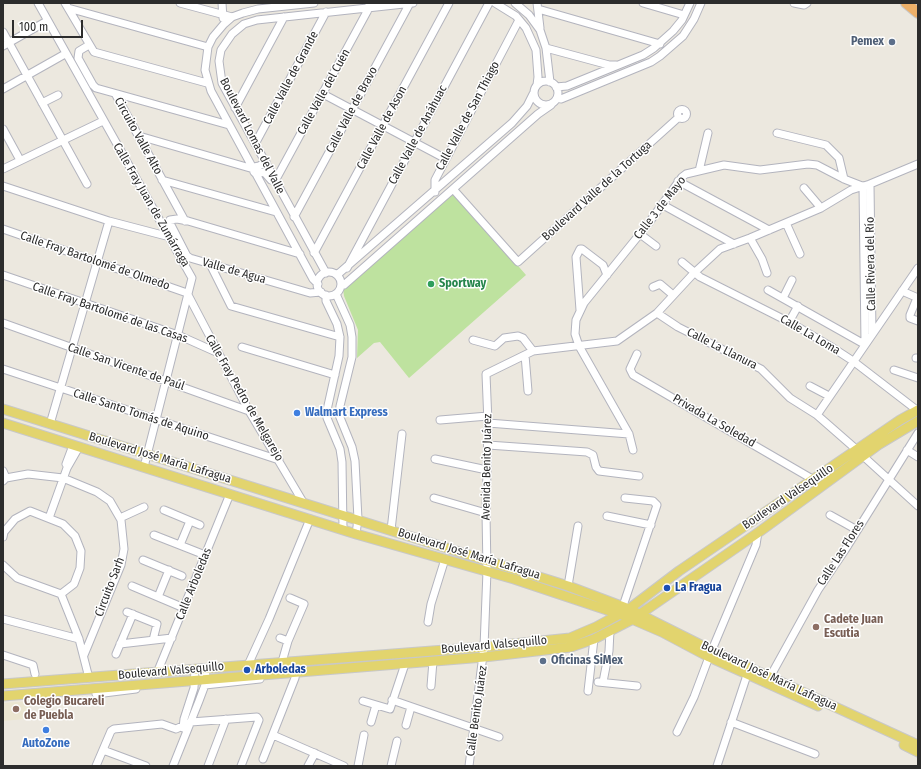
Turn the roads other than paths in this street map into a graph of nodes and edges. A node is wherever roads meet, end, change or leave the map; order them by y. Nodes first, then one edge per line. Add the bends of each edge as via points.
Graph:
1 (38, 3) edge
2 (180, 3) edge
3 (222, 3) edge
4 (314, 3) edge
5 (410, 3) edge
6 (413, 3) edge
7 (449, 3) edge
8 (489, 3) edge
9 (495, 3) edge
10 (515, 3) edge
11 (643, 3) edge
12 (690, 3) edge
13 (701, 3) edge
14 (794, 3) edge
15 (906, 3) edge
16 (292, 4) edge
17 (805, 4) edge
18 (67, 5) edge
19 (258, 6) edge
20 (366, 6) edge
21 (538, 6) edge
22 (326, 12) junction
23 (918, 13) edge
24 (223, 15) junction
25 (684, 15) junction
26 (284, 17) junction
27 (232, 18) junction
28 (520, 20) junction
29 (46, 21) junction
30 (224, 24) junction
31 (540, 30) junction
32 (3, 32) edge
33 (6, 44) edge
34 (660, 44) junction
35 (208, 47) junction
36 (90, 48) junction
37 (546, 48) junction
38 (65, 54) junction
39 (613, 66) junction
40 (619, 75) junction
41 (27, 76) junction
42 (207, 83) junction
43 (553, 84) junction
44 (536, 85) junction
45 (3, 89) edge
46 (116, 94) junction
47 (323, 94) junction
48 (533, 94) junction
49 (58, 95) dead end
50 (557, 98) junction
51 (42, 103) junction
52 (551, 105) junction
53 (235, 108) junction
54 (352, 110) junction
55 (678, 115) dead end
56 (103, 121) junction
57 (229, 125) junction
58 (383, 126) junction
59 (3, 129) edge
60 (708, 133) dead end
61 (777, 133) dead end
62 (139, 136) junction
63 (63, 140) junction
64 (414, 143) junction
65 (255, 144) junction
66 (20, 160) junction
67 (446, 160) junction
68 (266, 162) junction
69 (918, 164) edge
70 (3, 169) edge
71 (253, 170) junction
72 (700, 171) junction
73 (844, 179) junction
74 (162, 180) junction
75 (275, 181) junction
76 (678, 181) junction
77 (87, 184) dead end
78 (870, 184) junction
79 (3, 186) edge
80 (862, 186) junction
81 (804, 188) dead end
82 (437, 189) junction
83 (453, 189) junction
84 (445, 196) junction
85 (663, 205) junction
86 (821, 208) junction
87 (276, 212) junction
88 (426, 213) junction
89 (294, 217) junction
90 (109, 220) junction
91 (185, 221) junction
92 (786, 223) junction
93 (867, 226) junction
94 (3, 229) edge
95 (769, 230) junction
96 (640, 234) junction
97 (170, 237) junction
98 (750, 238) junction
99 (734, 244) junction
100 (656, 246) dead end
101 (314, 253) junction
102 (300, 254) junction
103 (800, 254) dead end
104 (97, 261) junction
105 (682, 262) dead end
106 (210, 264) junction
107 (347, 268) junction
108 (918, 268) edge
109 (326, 273) junction
110 (694, 273) junction
111 (767, 273) dead end
112 (607, 274) junction
113 (3, 275) edge
114 (337, 275) junction
115 (792, 280) dead end
116 (868, 280) junction
117 (318, 284) junction
118 (341, 285) junction
119 (653, 287) dead end
120 (768, 290) dead end
121 (902, 291) junction
122 (187, 294) junction
123 (323, 294) junction
124 (336, 294) junction
125 (673, 295) junction
126 (783, 298) junction
127 (918, 298) edge
128 (85, 304) junction
129 (798, 306) junction
130 (580, 310) junction
131 (657, 312) junction
132 (918, 321) edge
133 (789, 322) junction
134 (3, 324) edge
135 (872, 334) junction
136 (178, 335) junction
137 (340, 337) junction
138 (473, 340) dead end
139 (865, 344) junction
140 (579, 346) junction
141 (242, 347) dead end
142 (72, 348) junction
143 (533, 351) junction
144 (216, 352) junction
145 (637, 354) dead end
146 (525, 355) junction
147 (339, 356) junction
148 (352, 358) junction
149 (853, 361) junction
150 (3, 369) edge
151 (894, 370) dead end
152 (335, 375) junction
153 (918, 378) edge
154 (167, 380) junction
155 (333, 383) junction
156 (344, 386) junction
157 (810, 386) dead end
158 (60, 388) junction
159 (528, 391) dead end
160 (830, 396) junction
161 (328, 402) junction
162 (340, 406) junction
163 (3, 409) edge
164 (917, 410) edge
165 (249, 411) junction
166 (817, 415) junction
167 (488, 419) junction
168 (156, 420) junction
169 (440, 420) dead end
170 (918, 421) edge
171 (3, 423) edge
172 (50, 424) junction
173 (918, 433) edge
174 (402, 434) dead end
175 (629, 434) junction
176 (488, 445) junction
177 (77, 446) junction
178 (633, 450) dead end
179 (907, 450) junction
180 (860, 453) junction
181 (148, 454) junction
182 (918, 457) edge
183 (279, 460) junction
184 (435, 460) dead end
185 (144, 468) junction
186 (487, 470) junction
187 (3, 471) edge
188 (639, 476) dead end
189 (63, 478) junction
190 (5, 480) edge
191 (814, 480) junction
192 (889, 480) junction
193 (343, 484) junction
194 (356, 484) junction
195 (230, 494) junction
196 (434, 498) dead end
197 (625, 498) dead end
198 (303, 502) junction
199 (918, 506) edge
200 (144, 507) dead end
201 (164, 510) dead end
202 (486, 513) junction
203 (344, 515) junction
204 (830, 515) dead end
205 (607, 516) dead end
206 (49, 518) junction
207 (120, 518) junction
208 (310, 519) junction
209 (358, 519) junction
210 (190, 521) junction
211 (200, 525) dead end
212 (651, 525) junction
213 (578, 526) dead end
214 (343, 529) junction
215 (391, 530) junction
216 (857, 530) junction
217 (758, 532) junction
218 (356, 534) junction
219 (154, 535) dead end
220 (3, 537) edge
221 (180, 545) junction
222 (205, 555) junction
223 (445, 559) junction
224 (486, 559) junction
225 (143, 560) dead end
226 (3, 566) edge
227 (169, 570) junction
228 (487, 571) junction
229 (182, 576) dead end
230 (132, 586) dead end
231 (568, 586) junction
232 (61, 594) junction
233 (158, 597) junction
234 (290, 598) dead end
235 (658, 601) junction
236 (184, 608) junction
237 (624, 610) junction
238 (636, 616) junction
239 (3, 619) edge
240 (428, 622) dead end
241 (660, 623) junction
242 (610, 631) junction
243 (172, 638) junction
244 (280, 638) dead end
245 (79, 639) junction
246 (594, 639) junction
247 (153, 640) junction
248 (288, 641) junction
249 (120, 644) junction
250 (484, 647) junction
251 (116, 654) dead end
252 (710, 654) junction
253 (3, 655) edge
254 (84, 655) junction
255 (484, 657) junction
256 (164, 658) junction
257 (433, 661) junction
258 (282, 662) junction
259 (405, 664) junction
260 (248, 665) junction
261 (206, 668) junction
262 (195, 669) junction
263 (170, 671) junction
264 (749, 671) junction
265 (157, 672) junction
266 (296, 672) junction
267 (35, 674) junction
268 (284, 676) dead end
269 (770, 677) junction
270 (89, 678) junction
271 (51, 680) junction
272 (194, 680) junction
273 (205, 682) junction
274 (23, 683) junction
275 (3, 684) edge
276 (141, 686) junction
277 (431, 686) dead end
278 (637, 686) dead end
279 (588, 691) dead end
280 (96, 694) dead end
281 (3, 696) edge
282 (392, 700) junction
283 (363, 701) dead end
284 (376, 705) junction
285 (411, 707) junction
286 (226, 720) junction
287 (191, 722) junction
288 (372, 722) dead end
289 (731, 722) junction
290 (406, 725) dead end
291 (182, 726) junction
292 (474, 728) junction
293 (677, 732) dead end
294 (186, 734) junction
295 (273, 735) junction
296 (364, 735) dead end
297 (499, 737) dead end
298 (397, 740) dead end
299 (918, 745) edge
300 (103, 750) junction
301 (918, 752) edge
302 (315, 753) junction
303 (815, 754) dead end
304 (263, 759) dead end
305 (96, 766) edge
306 (146, 766) edge
307 (173, 766) edge
308 (208, 766) edge
309 (241, 766) edge
310 (308, 766) edge
311 (344, 766) edge
312 (358, 766) edge
313 (391, 766) edge
314 (469, 766) edge
315 (717, 766) edge

1 - 29 street, Calle Fray Juan de Zumárraga
2 - 24 street
3 - 24 street
4 - 16 street, Boulevard Lomas del Valle
5 - 6 street, Boulevard Lomas del Valle
5 - 20 street, Boulevard Lomas del Valle
5 - 54 street, Calle Valle de Bravo
7 - 58 street, Calle Valle de Ason
8 - 64 street, Calle Valle de Anáhuac
9 - 28 street
10 - 31 street via 529,15
11 - 25 street
12 - 25 street
13 - 40 street via 690,26 669,50 651,62
14 - 17 street
15 - 23 highway
16 - 19 street, Boulevard Lomas del Valle
18 - 35 street
18 - 36 street
19 - 27 street, Boulevard Lomas del Valle
20 - 22 street, Boulevard Lomas del Valle
20 - 47 street, Calle Valle del Cuén
21 - 31 street
21 - 34 street
22 - 26 street, Boulevard Lomas del Valle
22 - 65 street, Calle Valle de Grande
24 - 27 street
24 - 30 street
25 - 34 street
26 - 53 street
26 - 53 street, Boulevard Lomas del Valle via 244,24 226,41 220,56 219,71 222,83
27 - 30 street, Boulevard Lomas del Valle
28 - 44 street via 536,50
28 - 67 street, Calle Valle de San Thiago
29 - 33 street
29 - 38 street, Calle Fray Juan de Zumárraga
30 - 35 street, Boulevard Lomas del Valle
31 - 37 street
32 - 33 street
33 - 41 street
34 - 39 street via 643,55
35 - 42 street, Boulevard Lomas del Valle via 205,70
36 - 42 street
36 - 46 street, Circuito Valle Alto via 79,51 78,58 93,85
37 - 39 street
37 - 43 street
38 - 41 street
38 - 56 street, Calle Fray Juan de Zumárraga
39 - 40 street
39 - 43 street via 567,86
40 - 50 street via 561,99
41 - 45 street
41 - 51 street
42 - 57 street, Boulevard Lomas del Valle
43 - 44 street via 541,82
43 - 50 street via 558,93
44 - 48 street
46 - 57 street
46 - 62 street, Circuito Valle Alto
47 - 54 street
47 - 75 street, Calle Valle del Cuén
48 - 52 street via 541,105
48 - 82 street via 515,120
49 - 51 street
50 - 52 street
51 - 63 street
52 - 83 street
53 - 65 street, Boulevard Lomas del Valle
54 - 58 street
54 - 89 street, Calle Valle de Bravo
55 - 83 street, Boulevard Valle de la Tortuga via 520,261 515,260
56 - 63 street
56 - 97 street, Calle Fray Juan de Zumárraga
57 - 71 street, Boulevard Lomas del Valle
58 - 64 street
58 - 101 street, Calle Valle de Ason
59 - 66 street
60 - 72 street
61 - 73 street via 826,144 839,158
62 - 71 street
62 - 74 street, Circuito Valle Alto
63 - 66 street
63 - 77 street
64 - 67 street
64 - 107 street, Calle Valle de Anáhuac
65 - 68 street, Boulevard Lomas del Valle
66 - 70 street
67 - 82 street, Calle Valle de San Thiago via 435,180
68 - 71 street
68 - 75 street, Boulevard Lomas del Valle
69 - 78 street
71 - 75 street via 264,172
71 - 87 street, Boulevard Lomas del Valle
72 - 73 street, Calle 3 de Mayo via 724,165 760,170 813,164
72 - 76 street, Calle 3 de Mayo via 684,174
73 - 80 street, Calle 3 de Mayo
74 - 87 street
74 - 91 street, Circuito Valle Alto
75 - 89 street, Boulevard Lomas del Valle
76 - 85 street, Calle 3 de Mayo
76 - 95 street
78 - 80 street
78 - 93 street, Calle Rivera del Río
79 - 90 street
80 - 86 street
80 - 93 street, Calle Rivera del Río
81 - 86 street
82 - 84 street
82 - 88 street, Calle Valle de San Thiago via 436,198
82 - 107 street
83 - 84 street
84 - 88 street
85 - 96 street, Calle 3 de Mayo
85 - 99 street
86 - 92 street
87 - 102 street, Boulevard Lomas del Valle
88 - 118 street
89 - 101 street, Boulevard Lomas del Valle
90 - 97 street
90 - 104 street
91 - 102 street
91 - 106 street, Valle de Agua via 177,219 170,220 170,223 187,256
92 - 95 street
92 - 103 street
93 - 116 street, Calle Rivera del Río
94 - 104 street, Calle Fray Bartolomé de Olmedo
95 - 98 street
96 - 100 street
96 - 112 street, Calle 3 de Mayo
97 - 122 street, Calle Fray Juan de Zumárraga via 192,278
98 - 99 street
98 - 111 street via 762,258
99 - 110 street via 716,251
101 - 109 street, Boulevard Lomas del Valle
102 - 117 street, Boulevard Lomas del Valle
104 - 122 street, Calle Fray Bartolomé de Olmedo
104 - 128 street
105 - 110 street, Calle La Loma
106 - 123 street, Valle de Agua via 310,293
106 - 137 street via 231,306
107 - 114 street
108 - 121 street
109 - 114 street
109 - 117 street via 320,277
110 - 125 street
110 - 133 street, Calle La Loma
112 - 130 street, Calle 3 de Mayo
112 - 130 street via 603,265 580,249 576,257
113 - 128 street, Calle Fray Bartolomé de las Casas
114 - 118 street
115 - 126 street
116 - 135 street, Calle Rivera del Río
116 - 139 street, Calle Rivera del Río
117 - 123 street
118 - 124 street
119 - 125 street via 660,284
120 - 126 street
121 - 127 street
121 - 135 street
122 - 136 street, Calle Fray Juan de Zumárraga
122 - 144 street, Calle Fray Pedro de Melgarejo
123 - 124 street
123 - 137 street
124 - 148 street via 350,325
125 - 131 street
126 - 129 street
127 - 132 street via 910,314 910,318
128 - 136 street, Calle Fray Bartolomé de las Casas
128 - 142 street
129 - 133 street
129 - 139 street
130 - 140 street, Calle 3 de Mayo via 575,334
131 - 140 street via 617,341
131 - 166 street, Calle La Llanura via 678,327 761,369 790,398
133 - 149 street, Calle La Loma
134 - 142 street, Calle San Vicente de Paúl
135 - 139 street
136 - 144 street, Calle Fray Bartolomé de las Casas
136 - 154 street, Calle Fray Juan de Zumárraga
137 - 147 street
138 - 143 street via 494,346 504,338 518,336 523,338
139 - 149 street
140 - 143 street
140 - 175 street, Calle 3 de Mayo
141 - 152 street
142 - 154 street, Calle San Vicente de Paúl
142 - 158 street
143 - 146 street
144 - 165 street, Calle Fray Pedro de Melgarejo
145 - 191 street, Privada La Soledad via 630,369 633,375
146 - 159 street
146 - 167 street, Avenida Benito Juárez via 486,374
147 - 148 street
147 - 152 street
148 - 156 street
149 - 160 street
149 - 164 street, Calle La Loma
150 - 158 street, Calle Santo Tomás de Aquino
151 - 153 street
152 - 155 street
154 - 165 street, Calle San Vicente de Paúl
154 - 168 street, Calle Fray Juan de Zumárraga
155 - 156 street
155 - 161 street
156 - 162 street
157 - 160 street
158 - 168 street, Calle Santo Tomás de Aquino
158 - 172 street
160 - 166 street
161 - 162 street
161 - 193 street via 327,418 340,449
162 - 194 street via 340,420 352,447
163 - 172 main road, Boulevard José María Lafragua
164 - 180 main road, Boulevard Valsequillo
165 - 183 street, Calle Fray Pedro de Melgarejo
166 - 180 street, Calle La Llanura
167 - 169 street
167 - 175 street
167 - 176 street, Avenida Benito Juárez
168 - 181 street, Calle Fray Juan de Zumárraga
168 - 183 street, Calle Santo Tomás de Aquino
170 - 180 main road, Boulevard Valsequillo
171 - 177 main road, Boulevard José María Lafragua
172 - 181 main road, Boulevard José María Lafragua
173 - 179 street, Calle Las Flores
174 - 215 street
175 - 178 street, Calle 3 de Mayo
176 - 186 street, Avenida Benito Juárez
176 - 188 street via 589,452 593,455 599,471
177 - 185 main road, Boulevard José María Lafragua
177 - 189 street via 68,459
179 - 182 street
179 - 192 street, Calle Las Flores
180 - 191 main road, Boulevard Valsequillo
180 - 192 street, Calle La Llanura
180 - 217 main road, Boulevard Valsequillo
181 - 185 street, Calle Fray Juan de Zumárraga
181 - 198 main road, Boulevard José María Lafragua
183 - 198 street, Calle Fray Pedro de Melgarejo
184 - 186 street
185 - 195 main road, Boulevard José María Lafragua
186 - 202 street, Avenida Benito Juárez
187 - 190 street
189 - 190 street, Circuito Sarh via 28,474
189 - 206 street
189 - 207 street, Circuito Sarh via 97,492 110,501
191 - 237 main road, Boulevard Valsequillo
192 - 199 street, Calle La Llanura
192 - 216 street, Calle Las Flores
193 - 194 street
193 - 203 street
194 - 209 street
195 - 208 main road, Boulevard José María Lafragua
195 - 222 street, Calle Arboledas
196 - 202 street
197 - 212 street via 656,503
198 - 203 main road, Boulevard José María Lafragua
200 - 207 street
201 - 210 street
202 - 224 street, Avenida Benito Juárez
203 - 209 main road, Boulevard José María Lafragua
203 - 214 street
204 - 216 street
205 - 212 street
206 - 220 street via 30,511 15,519
206 - 232 street via 63,524 75,536 81,551 80,568 74,584
207 - 254 street, Circuito Sarh via 124,549 121,565
208 - 214 main road, Boulevard José María Lafragua
208 - 260 street
209 - 215 main road, Boulevard José María Lafragua
209 - 218 street
210 - 211 street
210 - 221 street
212 - 237 street
213 - 231 street
214 - 218 main road, Boulevard José María Lafragua
215 - 224 main road, Boulevard José María Lafragua
216 - 269 street, Calle Las Flores via 814,596
217 - 235 main road, Boulevard Valsequillo
217 - 252 street via 756,545
218 - 223 main road, Boulevard José María Lafragua
219 - 221 street
221 - 222 street
222 - 236 street, Calle Arboledas
223 - 228 main road, Boulevard José María Lafragua
223 - 240 street
224 - 228 street, Calle Benito Juárez
224 - 231 main road, Boulevard José María Lafragua
225 - 227 street
226 - 232 street via 17,578
227 - 229 street
227 - 233 street
228 - 237 main road, Boulevard José María Lafragua
228 - 250 street, Calle Benito Juárez
230 - 233 street
231 - 237 main road, Boulevard José María Lafragua
232 - 245 street
233 - 236 street
234 - 248 street via 304,604 293,623
235 - 238 main road, Boulevard Valsequillo
235 - 241 main road via 656,613
236 - 243 street, Calle Arboledas
237 - 238 main road, Boulevard José María Lafragua
237 - 250 main road, Boulevard Valsequillo via 570,638
238 - 241 main road, Boulevard José María Lafragua
238 - 242 main road, Boulevard Valsequillo
238 - 252 main road, Boulevard José María Lafragua
239 - 245 street
241 - 252 main road, Boulevard José María Lafragua
242 - 246 main road, Boulevard Valsequillo
242 - 278 street via 600,682
243 - 247 street
243 - 256 street, Calle Arboledas
244 - 248 street
245 - 254 street
246 - 255 main road, Boulevard Valsequillo via 571,647
246 - 279 street
247 - 249 street
247 - 249 street via 157,624 130,613
248 - 258 street
249 - 251 street
250 - 255 street, Calle Benito Juárez
250 - 258 main road, Boulevard Valsequillo
252 - 264 main road, Boulevard José María Lafragua
252 - 293 street via 694,697
253 - 267 street via 33,665
254 - 270 street
255 - 257 main road, Boulevard Valsequillo
255 - 292 street, Calle Benito Juárez
256 - 263 street
256 - 265 street, Calle Arboledas
257 - 259 main road, Boulevard Valsequillo
257 - 277 street
258 - 260 main road, Boulevard Valsequillo
259 - 266 main road, Boulevard Valsequillo
259 - 282 street
260 - 261 main road, Boulevard Valsequillo
261 - 262 main road, Boulevard Valsequillo
261 - 273 street
262 - 263 main road, Boulevard Valsequillo
262 - 272 street
263 - 265 main road, Boulevard Valsequillo
264 - 269 main road, Boulevard José María Lafragua
264 - 289 street
264 - 301 main road, Boulevard José María Lafragua
265 - 270 main road, Boulevard Valsequillo
266 - 273 main road, Boulevard Valsequillo
266 - 295 street
267 - 271 street
267 - 274 street
268 - 273 street
269 - 299 main road, Boulevard José María Lafragua
270 - 271 main road, Boulevard Valsequillo
271 - 274 main road, Boulevard Valsequillo
272 - 273 main road, Boulevard Valsequillo
272 - 276 main road, Boulevard Valsequillo
272 - 291 street via 194,688
273 - 287 street
274 - 275 main road, Boulevard Valsequillo
276 - 280 street
276 - 281 main road, Boulevard Valsequillo
282 - 284 street via 390,709
282 - 285 street
283 - 284 street
284 - 288 street
285 - 290 street
285 - 292 street
286 - 287 street
286 - 308 street
286 - 309 street via 259,720
287 - 291 street
287 - 294 street
289 - 303 street
289 - 315 street
291 - 294 street
291 - 300 street via 176,729 162,724 114,729
292 - 297 street
292 - 314 street, Calle Benito Juárez
294 - 307 street
295 - 302 street
295 - 304 street
296 - 312 street
298 - 313 street
300 - 305 street
300 - 306 street
302 - 310 street
302 - 311 street

